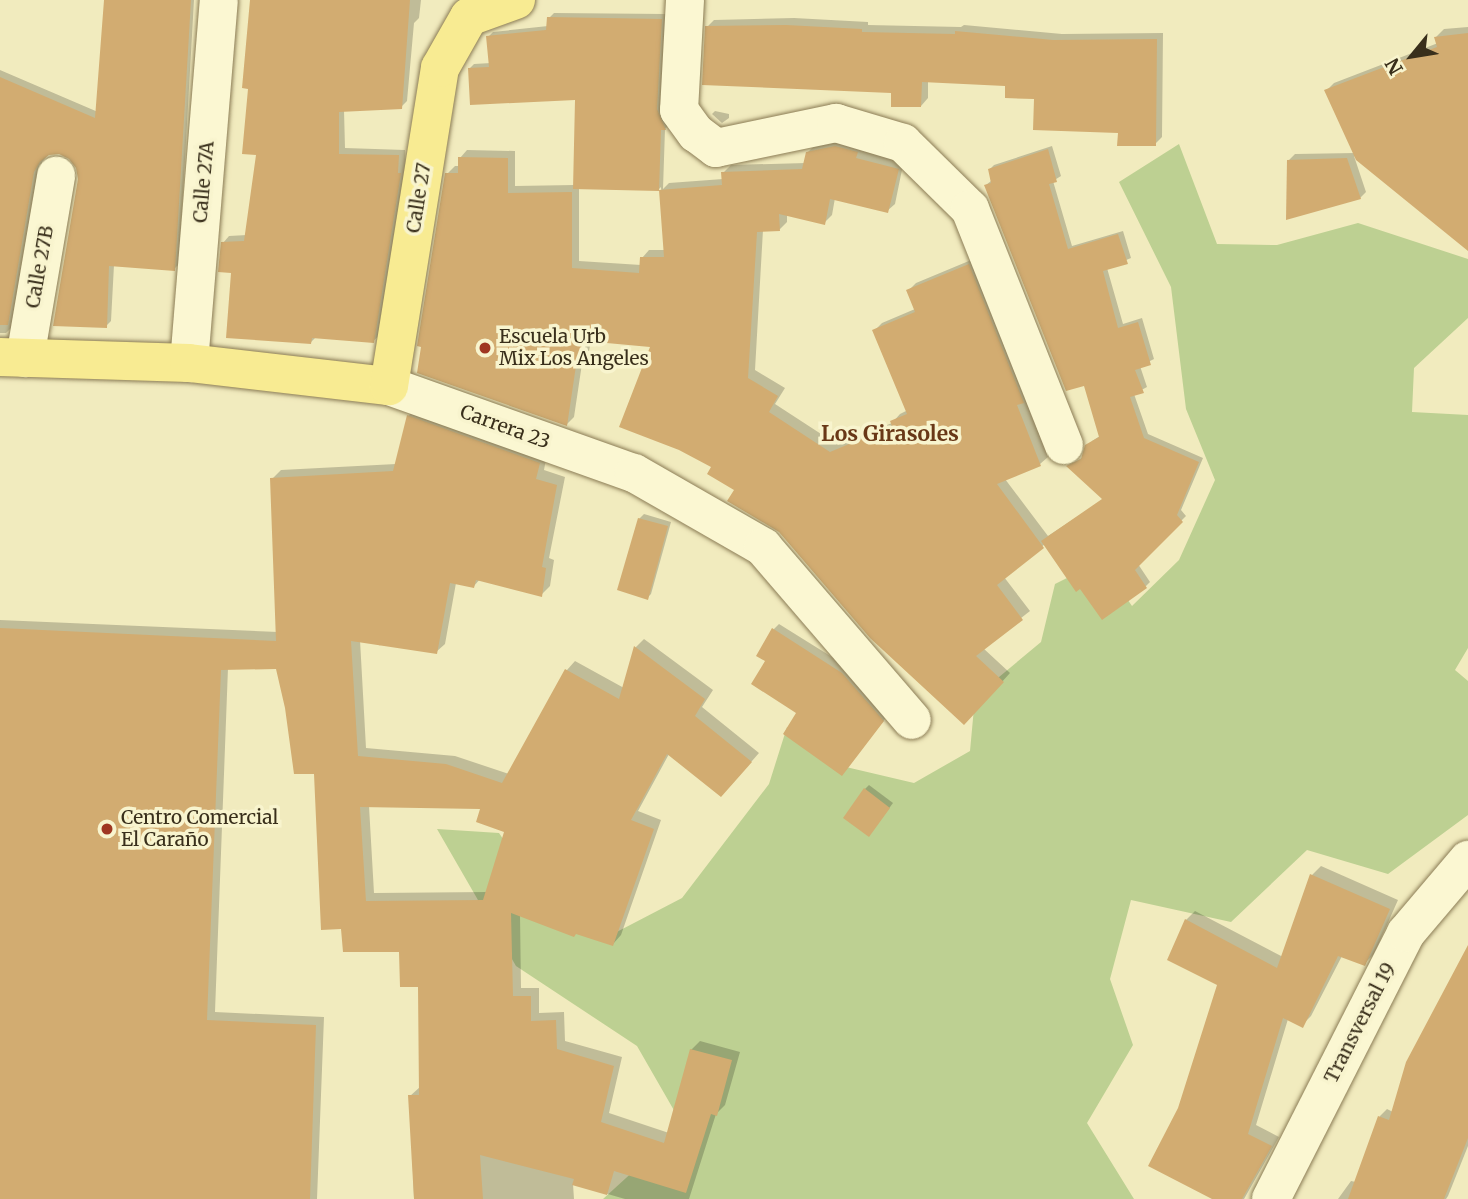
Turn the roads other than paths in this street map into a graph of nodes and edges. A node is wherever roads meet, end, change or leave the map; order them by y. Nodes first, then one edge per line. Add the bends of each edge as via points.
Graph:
1 (516, 0) edge
2 (685, 0) edge
3 (219, 1) edge
4 (56, 176) dead end
5 (12, 358) edge
6 (189, 363) junction
7 (389, 386) junction
8 (1064, 445) dead end
9 (912, 720) dead end
10 (1468, 860) edge
11 (1271, 1199) edge

1 - 7 main road, Calle 27 via 469,17 440,68
2 - 8 street via 679,110 696,133 716,148 836,123 903,143 970,209
3 - 6 street, Calle 27A
4 - 5 street, Calle 27B
5 - 6 main road, Carrera 23
6 - 7 main road, Carrera 23
7 - 9 street, Carrera 23 via 634,473 763,547
10 - 11 street, Transversal 19 via 1406,933

